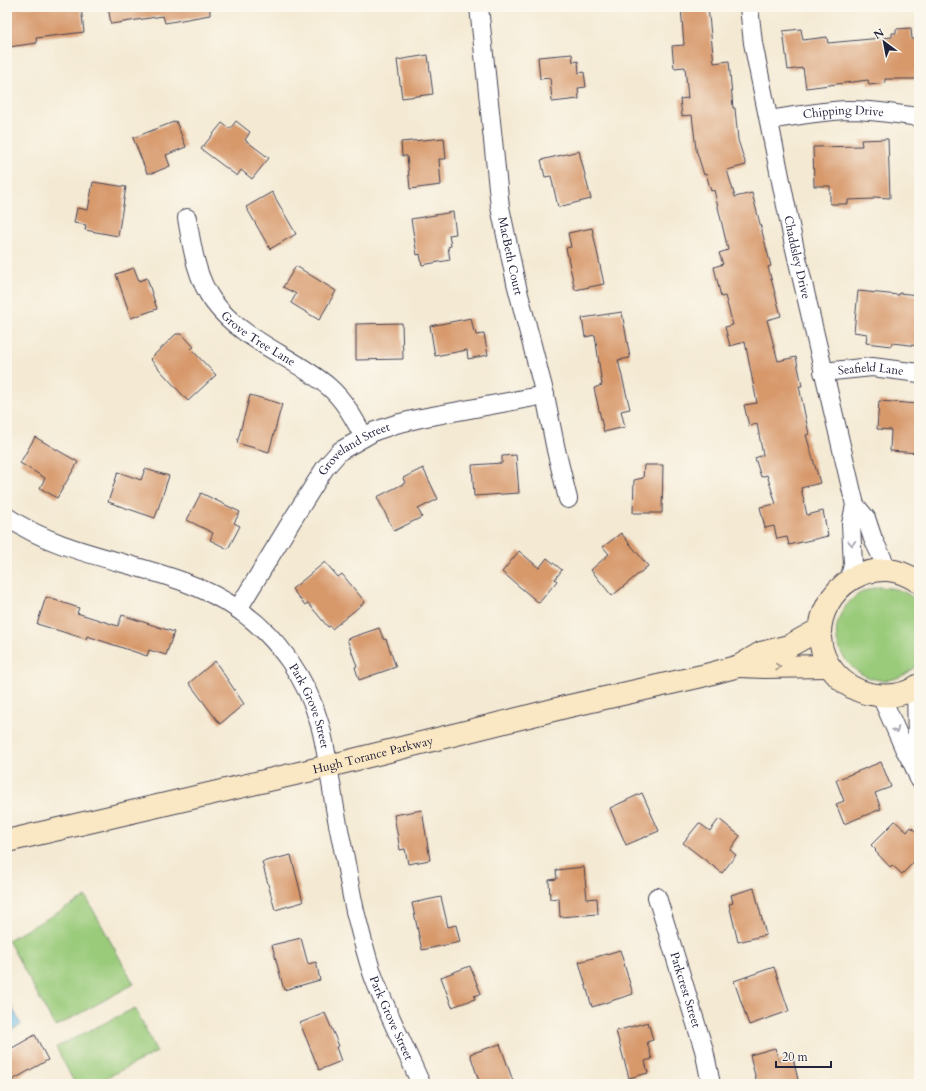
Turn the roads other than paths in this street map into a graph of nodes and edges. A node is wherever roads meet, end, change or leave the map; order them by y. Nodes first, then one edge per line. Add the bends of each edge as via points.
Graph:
1 (479, 7) edge
2 (749, 7) edge
3 (919, 116) edge
4 (769, 120) junction
5 (187, 218) dead end
6 (823, 372) junction
7 (919, 373) edge
8 (545, 395) junction
9 (364, 437) junction
10 (568, 499) dead end
11 (855, 505) junction
12 (7, 517) edge
13 (888, 570) junction
14 (849, 580) junction
15 (919, 582) edge
16 (238, 610) junction
17 (820, 629) junction
18 (739, 666) junction
19 (829, 666) junction
20 (918, 686) edge
21 (881, 696) junction
22 (329, 766) junction
23 (916, 772) edge
24 (7, 841) edge
25 (657, 897) dead end
26 (421, 1084) edge
27 (711, 1084) edge

1 - 8 street, MacBeth Court via 500,207 516,283
2 - 4 street, Chaddsley Drive via 753,42
3 - 4 street, Chipping Drive via 850,110
4 - 6 street, Chaddsley Drive
5 - 9 street, Grove Tree Lane via 198,270 213,301 230,320 250,335 307,370 330,388 352,414
6 - 7 street, Seafield Lane via 872,367
6 - 11 street, Chaddsley Drive
8 - 9 street, Groveland Street via 421,418 375,431
8 - 10 street, MacBeth Court
9 - 16 street, Groveland Street via 340,451 325,468
11 - 13 street, Chaddsley Drive via 866,518
11 -> 14 street, Chaddsley Drive via 851,524 853,565
12 - 16 street, Park Grove Street via 54,543 191,584
13 - 14 street via 868,572
13 - 15 street via 907,575
14 - 17 street via 834,593 824,610
16 - 22 street, Park Grove Street via 257,623 295,669 308,693 320,725
17 - 18 street, Hugh Torance Parkway via 789,646 761,653
17 - 19 street via 821,648
18 -> 19 street, Hugh Torance Parkway
18 - 22 street, Hugh Torance Parkway
19 - 21 street via 842,682 860,692
20 - 21 street via 899,694
20 - 23 street
21 -> 23 street
22 - 24 street, Hugh Torance Parkway
22 - 26 street, Park Grove Street via 355,909 375,980
25 - 27 street, Parkcrest Street via 704,1050

